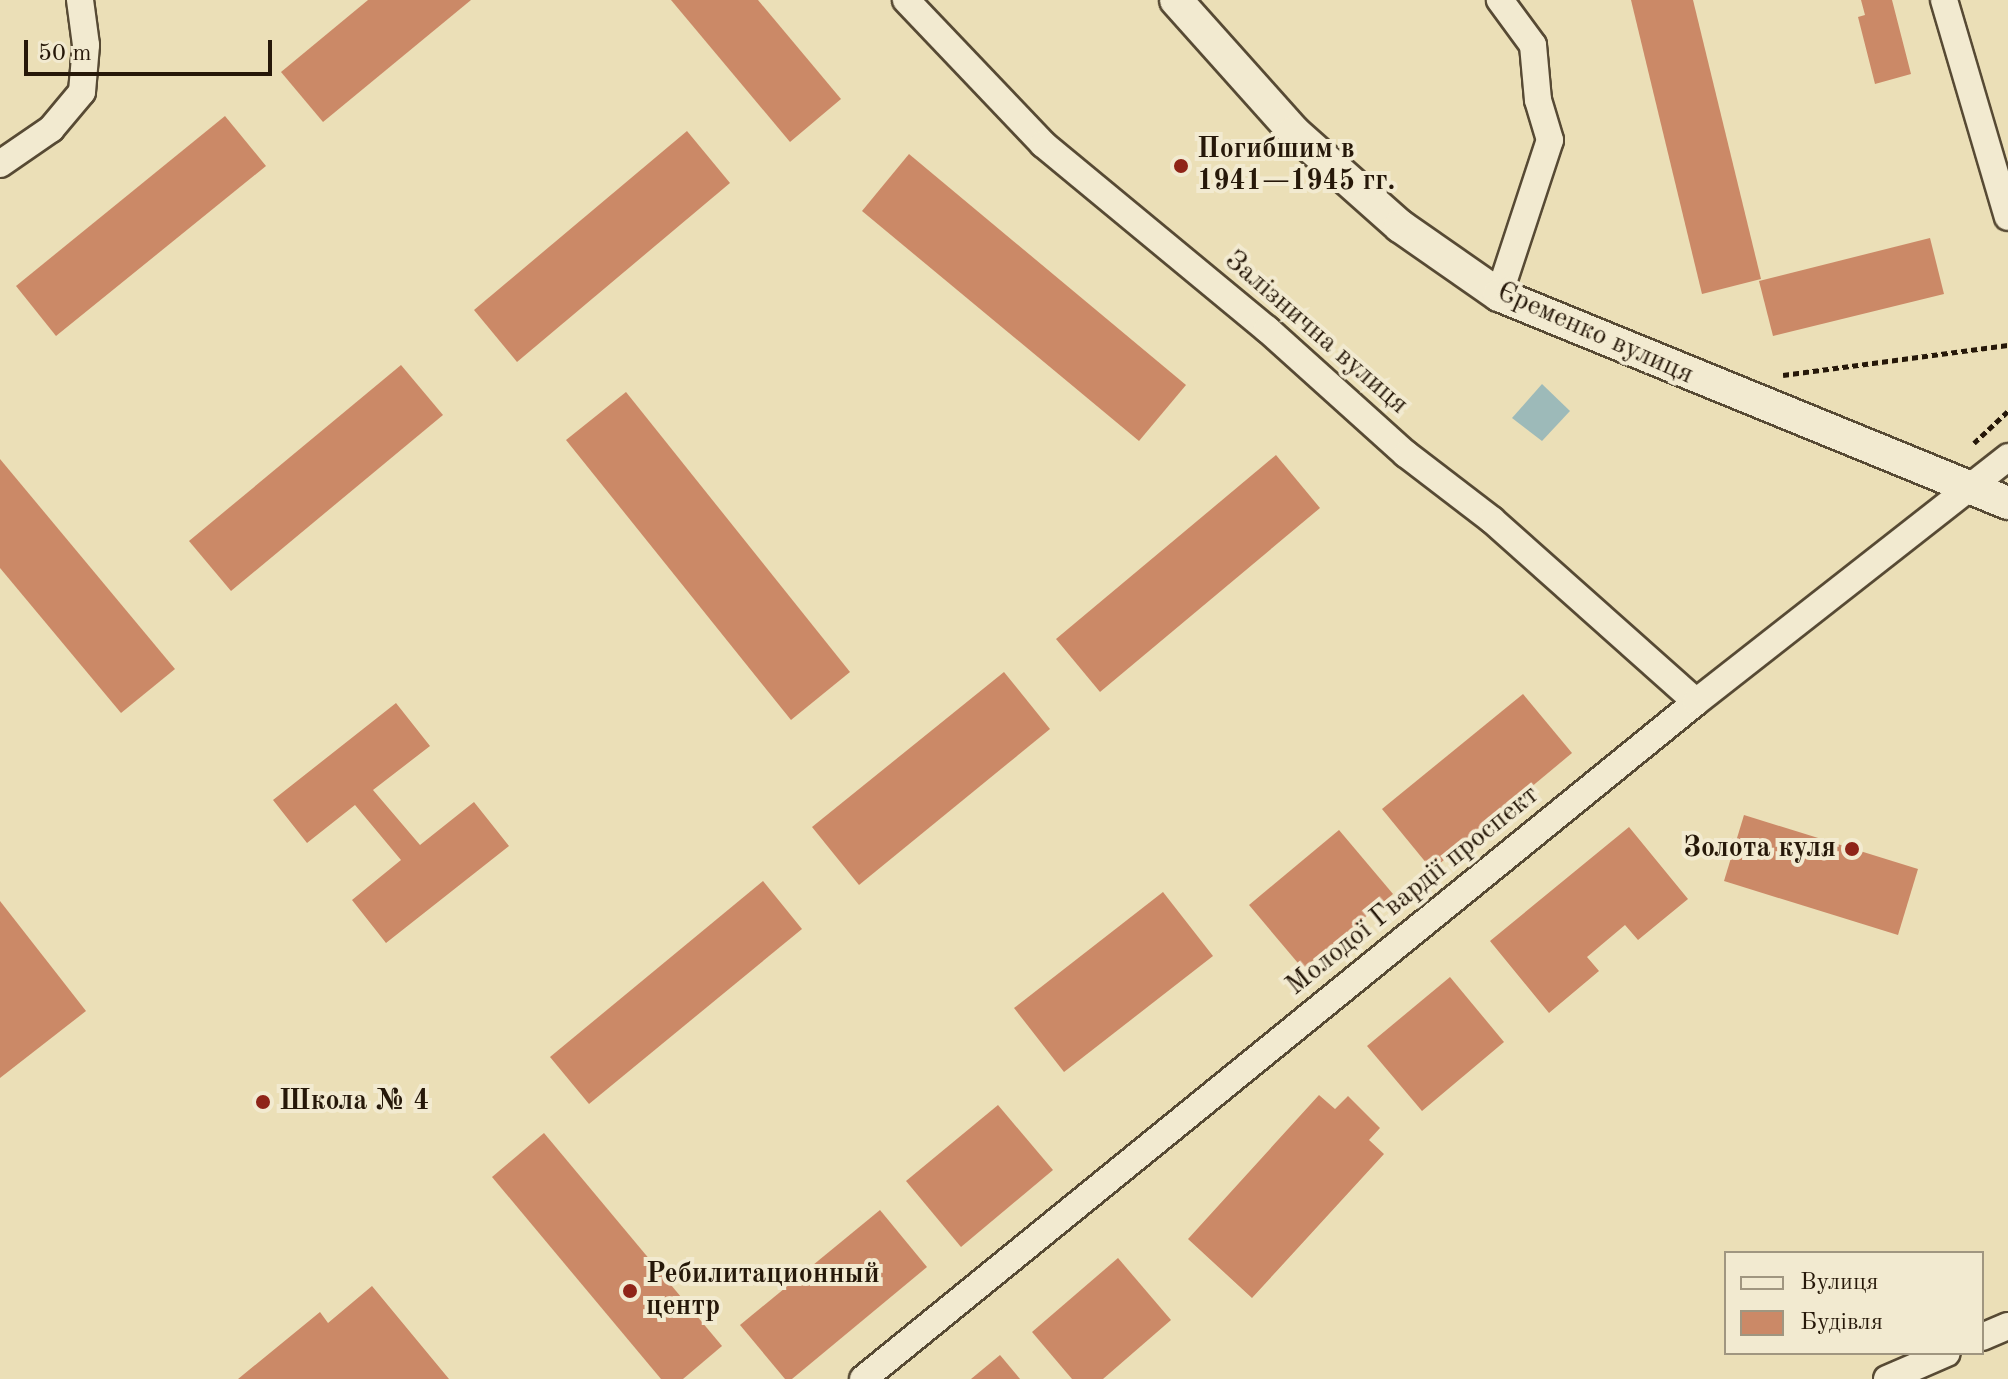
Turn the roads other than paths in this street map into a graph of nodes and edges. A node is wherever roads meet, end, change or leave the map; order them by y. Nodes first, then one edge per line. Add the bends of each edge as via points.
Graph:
1 (80, 0) edge
2 (906, 0) edge
3 (1176, 0) edge
4 (1500, 0) edge
5 (1944, 0) edge
6 (0, 164) edge
7 (2008, 217) edge
8 (1499, 295) junction
9 (2008, 457) edge
10 (1970, 487) junction
11 (2008, 503) edge
12 (1696, 702) junction
13 (2008, 1326) edge
14 (1984, 1336) edge
15 (1942, 1355) edge
16 (863, 1379) edge
17 (1887, 1379) edge

1 - 6 street via 86,45 82,92 51,129
2 - 12 street, Залізнична вулиця via 1043,144 1267,329 1406,454 1492,520
3 - 8 street, Єременко вулиця via 1294,132 1400,226
4 - 8 street via 1533,45 1538,100 1550,140
5 - 7 street
8 - 10 street, Єременко вулиця
9 - 10 street, Молодої Гвардії проспект
10 - 11 street, Єременко вулиця
10 - 12 street, Молодої Гвардії проспект
12 - 16 street, Молодої Гвардії проспект
13 - 14 street
15 - 17 street

